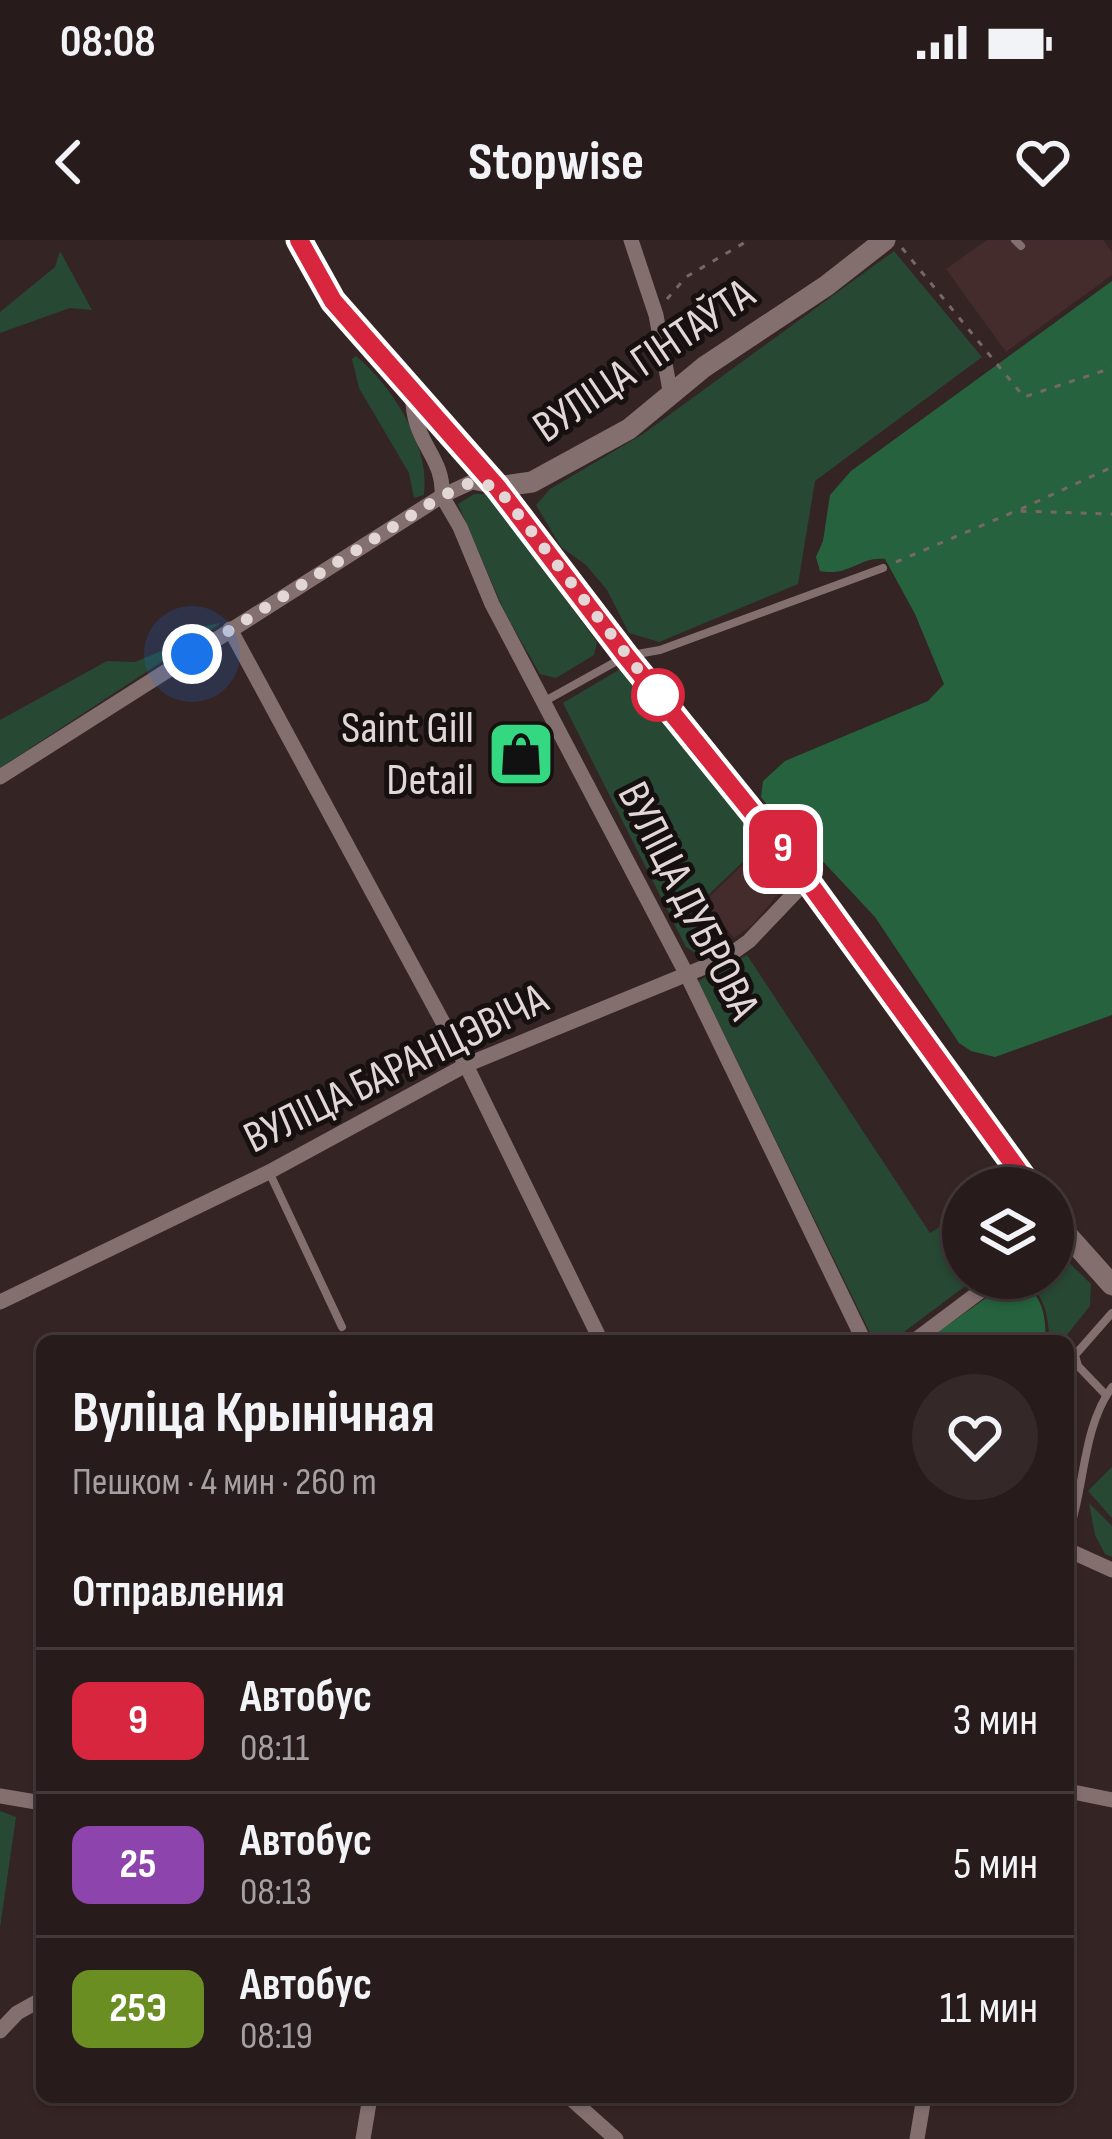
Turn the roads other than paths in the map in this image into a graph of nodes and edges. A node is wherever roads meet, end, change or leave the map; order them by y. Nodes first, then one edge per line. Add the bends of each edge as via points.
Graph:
1 (299, 240) edge
2 (631, 240) edge
3 (877, 243) edge
4 (413, 391) junction
5 (671, 396) junction
6 (497, 487) junction
7 (442, 496) junction
8 (883, 568) road end
9 (230, 629) junction
10 (626, 656) junction
11 (545, 700) junction
12 (0, 777) edge
13 (807, 880) junction
14 (687, 975) junction
15 (466, 1065) junction
16 (1016, 1167) edge
17 (269, 1172) junction
18 (1074, 1246) edge
19 (1112, 1285) edge
20 (970, 1299) edge
21 (0, 1301) edge
22 (1112, 1313) edge
23 (342, 1327) dead end
24 (598, 1335) edge
25 (861, 1335) edge
26 (922, 1335) edge
27 (1109, 1391) edge
28 (1074, 1519) edge
29 (1074, 1553) edge
30 (1112, 1570) edge
31 (1074, 1791) edge
32 (0, 1796) edge
33 (1112, 1800) edge
34 (36, 1802) edge
35 (36, 2003) edge
36 (0, 2031) edge
37 (369, 2103) edge
38 (574, 2103) edge
39 (923, 2103) edge
40 (596, 2132) edge
41 (363, 2139) edge
42 (616, 2139) edge
43 (917, 2139) edge

1 - 4 street via 333,301
2 - 5 street
3 - 5 street, ВУЛІЦА ГІНТАЎТА
4 - 6 street
4 - 7 street, ВУЛІЦА ДУБРОВА via 414,427 443,478
5 - 6 street, ВУЛІЦА ГІНТАЎТА via 603,445 532,482
6 - 7 street via 472,482
6 - 10 street
7 - 9 street
7 - 11 street, ВУЛІЦА ДУБРОВА
8 - 10 lane
9 - 12 street
9 - 15 street
10 - 11 lane
10 - 13 street
11 - 14 street, ВУЛІЦА ДУБРОВА
13 - 14 street, ВУЛІЦА БАРАНЦЭВІЧА via 749,941
13 - 16 street
14 - 15 street, ВУЛІЦА БАРАНЦЭВІЧА
14 - 25 street, ВУЛІЦА ДУБРОВА
15 - 17 street, ВУЛІЦА БАРАНЦЭВІЧА
15 - 24 street
17 - 21 street, ВУЛІЦА БАРАНЦЭВІЧА
17 - 23 lane
18 - 19 street
20 - 26 street
22 - 27 lane via 1075,1355
27 - 28 lane via 1094,1423
29 - 30 street
31 - 33 street
32 - 34 street
35 - 36 street
37 - 41 street
38 - 40 street
39 - 43 street
40 - 42 street

